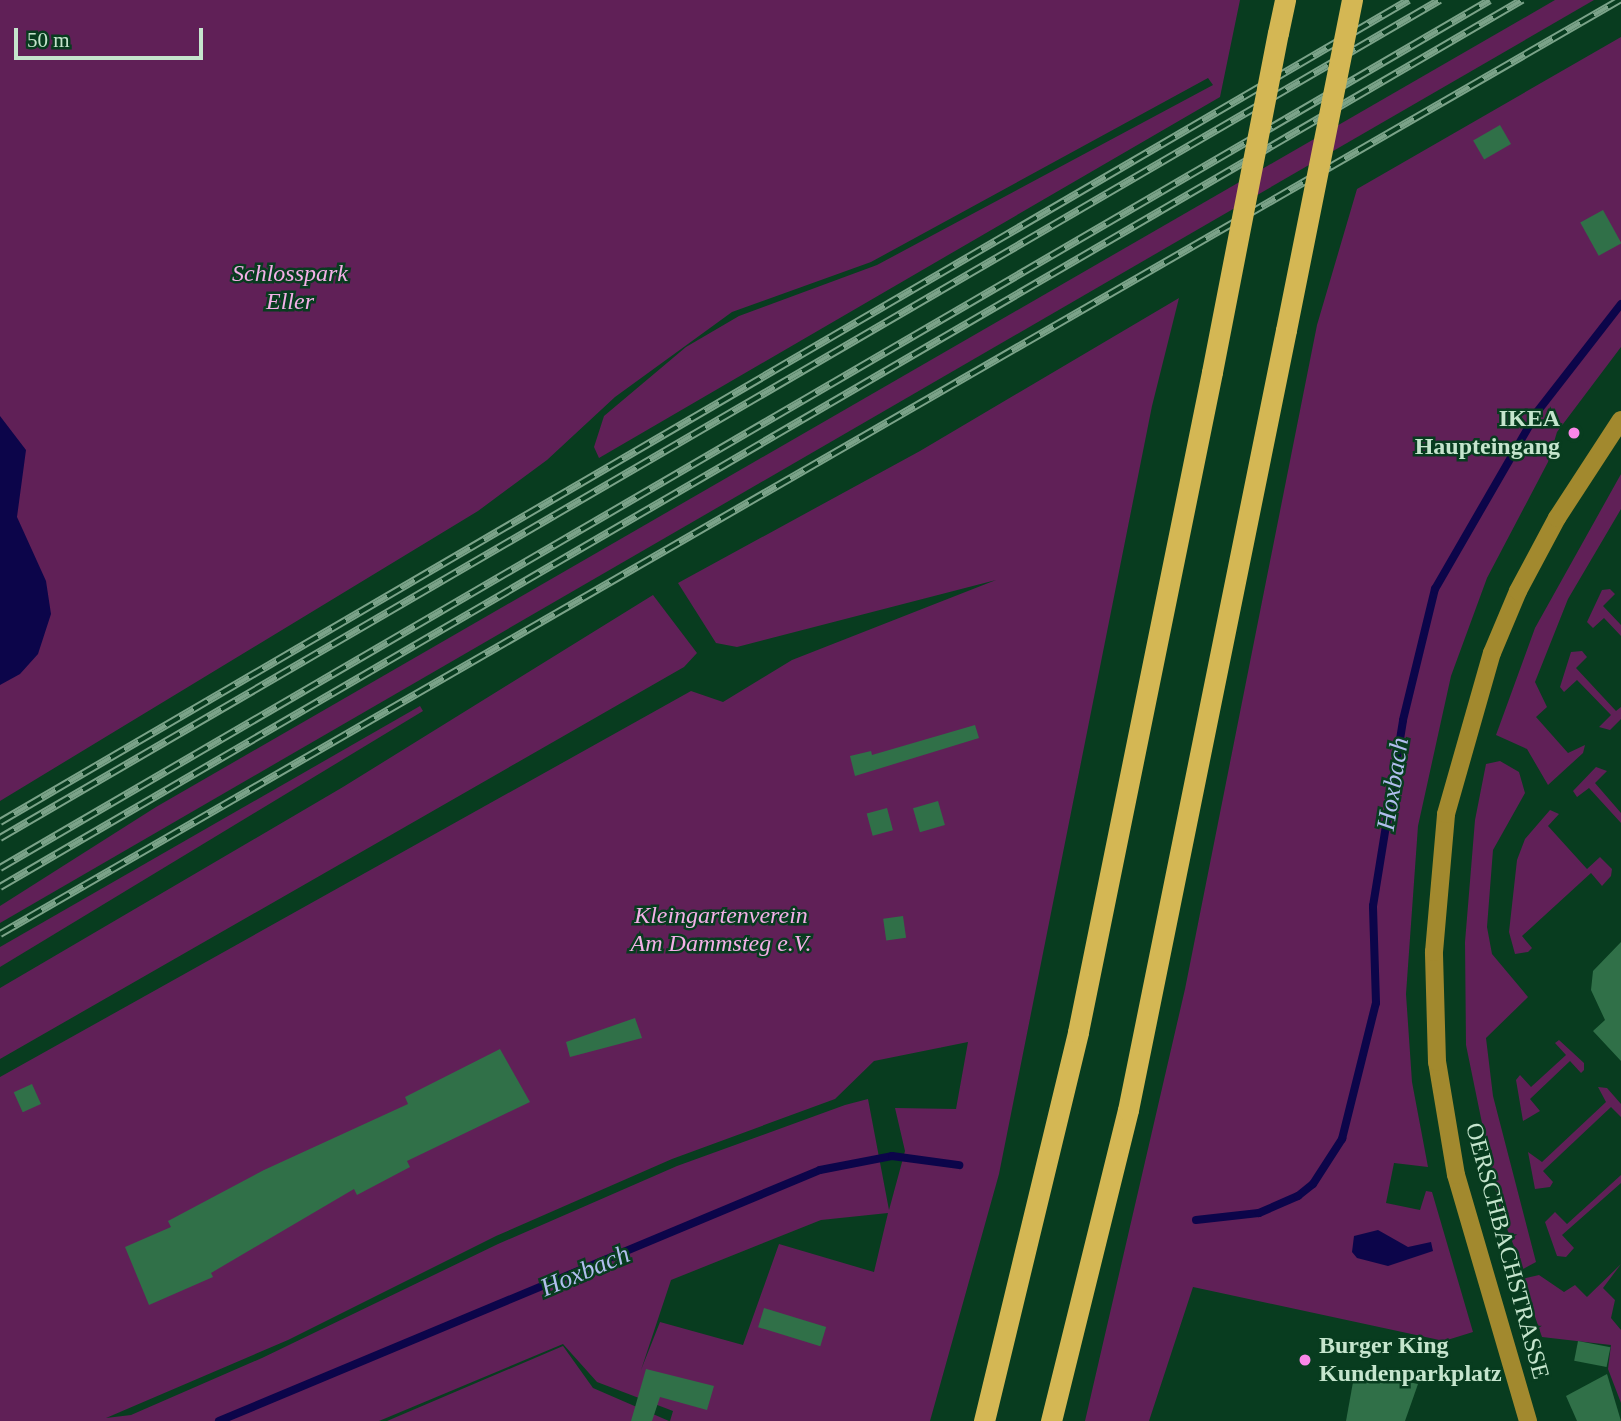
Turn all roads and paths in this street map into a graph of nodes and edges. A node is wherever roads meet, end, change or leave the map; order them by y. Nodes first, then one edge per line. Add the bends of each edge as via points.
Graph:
1 (1285, 0) edge
2 (1352, 0) edge
3 (1621, 420) edge
4 (984, 1421) edge
5 (1051, 1421) edge
6 (1528, 1421) edge

1 - 4 highway, bridge via 1078,1032
2 - 5 highway, bridge via 1133,1083
3 - 6 main road, OERSCHBACHSTRASSE via 1557,518 1518,591 1463,745 1445,826 1434,953 1437,1062 1457,1175

